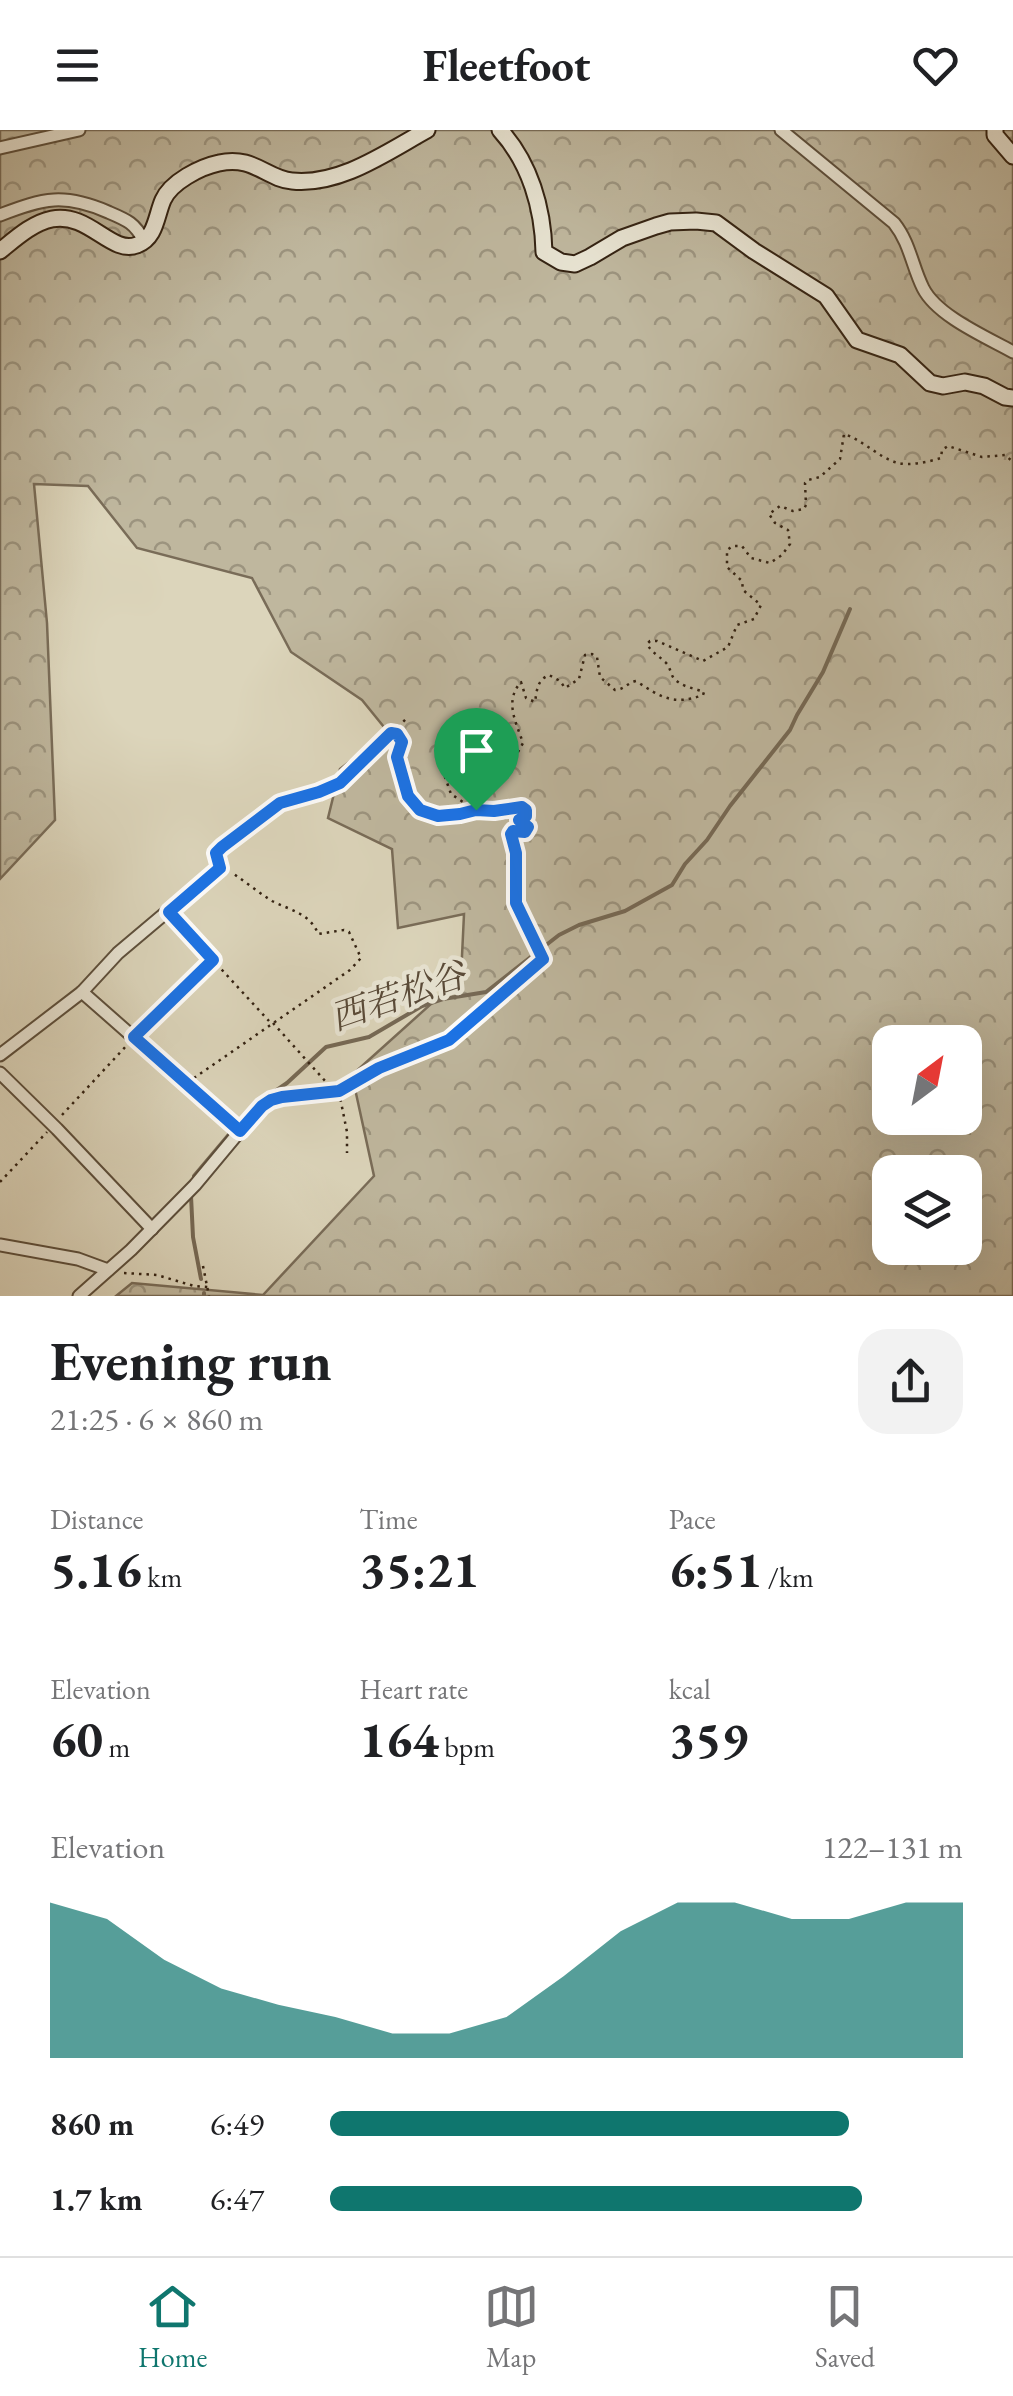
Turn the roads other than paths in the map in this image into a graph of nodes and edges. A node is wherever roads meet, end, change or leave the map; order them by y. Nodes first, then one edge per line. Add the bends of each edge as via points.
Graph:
1 (79, 130) edge
2 (427, 130) edge
3 (500, 130) edge
4 (781, 130) edge
5 (995, 130) edge
6 (0, 148) edge
7 (1013, 156) edge
8 (0, 215) edge
9 (144, 241) junction
10 (0, 251) edge
11 (1013, 352) edge
12 (1013, 398) edge
13 (391, 733) road end
14 (82, 992) junction
15 (0, 1055) edge
16 (0, 1073) edge
17 (152, 1229) junction
18 (0, 1244) edge
19 (108, 1270) junction
20 (79, 1296) edge

1 - 6 street
2 - 9 main road via 319,180 288,181 259,166 218,163 172,187
3 - 12 main road via 540,203 544,252 561,262 575,264 670,222 716,223 826,296 857,340 900,354 930,383 965,382
4 - 11 street via 894,223 928,298
5 - 7 main road
8 - 9 street via 70,199 127,220
9 - 10 main road via 126,247 85,223 49,219
13 - 14 street via 340,783 273,806 216,853 220,868
14 - 15 street
14 - 17 street via 240,1131
16 - 17 street
17 - 19 street
18 - 19 street
19 - 20 street

